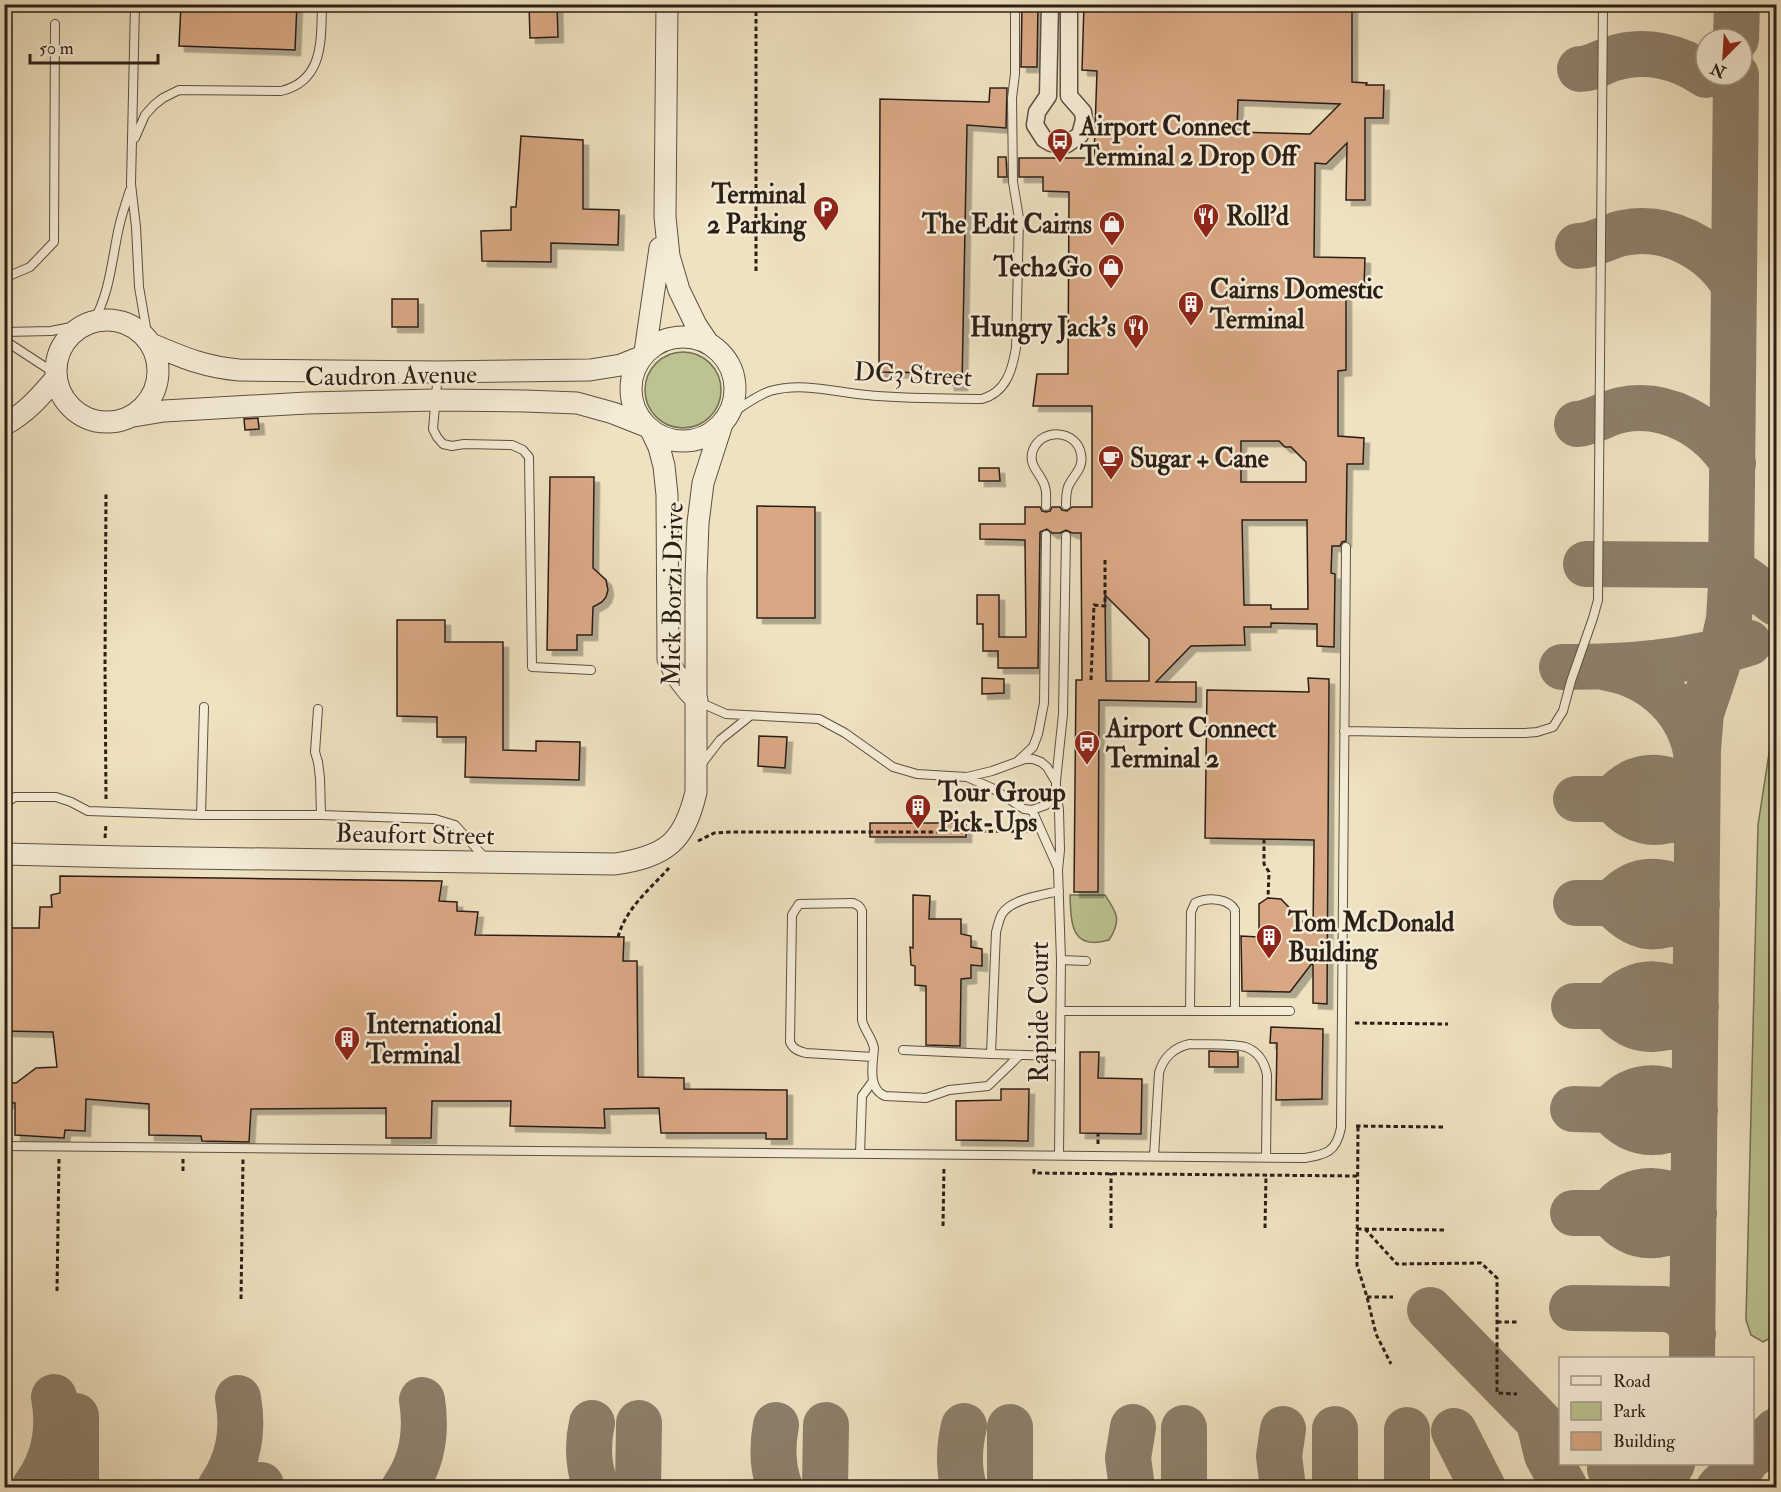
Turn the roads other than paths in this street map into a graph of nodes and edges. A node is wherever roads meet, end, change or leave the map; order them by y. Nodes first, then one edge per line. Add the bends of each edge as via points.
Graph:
1 (135, 4) edge
2 (322, 4) edge
3 (667, 4) edge
4 (1015, 4) edge
5 (1050, 4) edge
6 (1069, 4) edge
7 (1603, 4) edge
8 (56, 24) dead end
9 (133, 142) junction
10 (131, 184) junction
11 (665, 218) junction
12 (4, 278) edge
13 (89, 323) junction
14 (4, 332) edge
15 (4, 340) edge
16 (149, 341) junction
17 (708, 343) junction
18 (643, 355) junction
19 (438, 372) junction
20 (56, 376) junction
21 (435, 400) junction
22 (134, 416) junction
23 (724, 421) junction
24 (4, 425) edge
25 (649, 428) junction
26 (1066, 505) dead end
27 (1046, 506) dead end
28 (1046, 535) dead end
29 (1066, 536) dead end
30 (1346, 547) dead end
31 (591, 670) dead end
32 (697, 700) junction
33 (204, 707) dead end
34 (318, 709) dead end
35 (751, 716) junction
36 (1344, 731) junction
37 (1017, 762) junction
38 (698, 770) junction
39 (967, 777) junction
40 (1056, 786) junction
41 (4, 804) edge
42 (1032, 810) junction
43 (201, 815) junction
44 (321, 815) junction
45 (4, 854) edge
46 (489, 862) junction
47 (1058, 870) junction
48 (1059, 891) junction
49 (1061, 960) junction
50 (1086, 961) dead end
51 (1062, 1011) junction
52 (1190, 1011) junction
53 (1235, 1011) junction
54 (1290, 1011) dead end
55 (903, 1050) dead end
56 (991, 1054) junction
57 (1020, 1055) junction
58 (1060, 1056) junction
59 (873, 1057) junction
60 (873, 1081) junction
61 (4, 1146) edge
62 (860, 1154) junction
63 (1059, 1155) junction
64 (1154, 1156) junction
65 (1266, 1157) junction

1 - 9 lane
2 - 9 lane via 316,63 293,88 179,90 154,105
3 - 11 street
4 - 23 lane, DC3 Street via 1016,74 1012,98 1019,218 1016,348 1008,380 998,392 982,399 868,395 791,387 752,400
5 - 6 street via 1048,96 1036,112 1035,125 1044,139 1060,145 1080,135 1084,120 1083,112 1069,96
7 - 36 lane via 1598,600 1563,711 1553,727 1537,732
8 - 12 lane via 54,242 30,267
9 - 10 lane
10 - 13 lane via 99,313
10 - 16 lane via 139,287
11 - 17 street via 674,277
11 - 18 street
13 - 14 lane via 51,331
13 - 16 street via 118,321 135,327
13 - 20 street via 72,333 62,346
15 - 20 lane
16 - 19 street, Caudron Avenue via 215,368
16 - 22 street via 159,372 156,389
17 - 18 street via 692,337 675,337 659,342
17 - 23 street via 719,351 734,376 733,404
18 - 19 street, Caudron Avenue via 621,366 590,370
18 - 25 street via 631,380 631,392 633,405
19 - 21 lane
20 - 22 street via 70,408 84,417 117,422
20 - 24 street via 35,403
21 - 22 street, Caudron Avenue via 307,403
21 - 25 street, Caudron Avenue via 577,404
21 - 31 lane via 433,429 443,444 512,445 529,457 532,667
23 - 25 street via 710,433 680,441
23 - 32 street, Mick Borzi Drive via 703,483 699,515
25 - 32 street, Mick Borzi Drive via 659,447 667,495 668,658 683,687
26 - 27 lane via 1067,491 1082,464 1082,455 1080,447 1068,436 1052,434 1038,442 1032,458 1045,486
28 - 37 lane via 1044,703 1033,747
29 - 40 lane, Rapide Court via 1063,714
30 - 36 lane
32 - 35 lane via 726,714
32 - 38 street, Beaufort Street
33 - 43 lane
34 - 44 lane via 315,752
35 - 38 lane via 720,740
35 - 39 lane via 819,719 893,767 925,775
36 - 65 lane via 1339,1140 1326,1154
37 - 39 lane
37 - 40 lane via 1041,762
38 - 46 street, Beaufort Street via 689,817 678,836 649,857 615,864
39 - 42 lane via 992,788 1016,806
40 - 42 lane via 1052,799
40 - 47 lane, Rapide Court
41 - 43 lane via 15,797 56,797 88,811
42 - 47 lane, Rapide Court
43 - 44 lane
44 - 46 lane via 435,819 455,825
45 - 46 street, Beaufort Street
47 - 48 lane, Rapide Court
48 - 49 lane, Rapide Court
48 - 56 lane via 1011,905 999,921
49 - 50 lane
49 - 51 lane, Rapide Court
51 - 52 lane
51 - 58 lane, Rapide Court
52 - 53 lane
52 - 53 lane via 1191,912 1195,903 1202,900 1225,900 1235,910
53 - 54 lane
55 - 56 lane
56 - 57 lane
57 - 58 lane
57 - 60 lane via 988,1086 949,1090 931,1097 885,1096 879,1094
58 - 63 lane, Rapide Court
59 - 59 lane via 874,1044 862,1020 861,908 853,903 799,904 792,915 791,1046 806,1053
59 - 60 lane
60 - 62 lane via 862,1096
61 - 62 lane
62 - 63 lane
63 - 64 lane
64 - 65 lane
64 - 65 lane via 1160,1067 1171,1053 1190,1044 1248,1048 1264,1064

